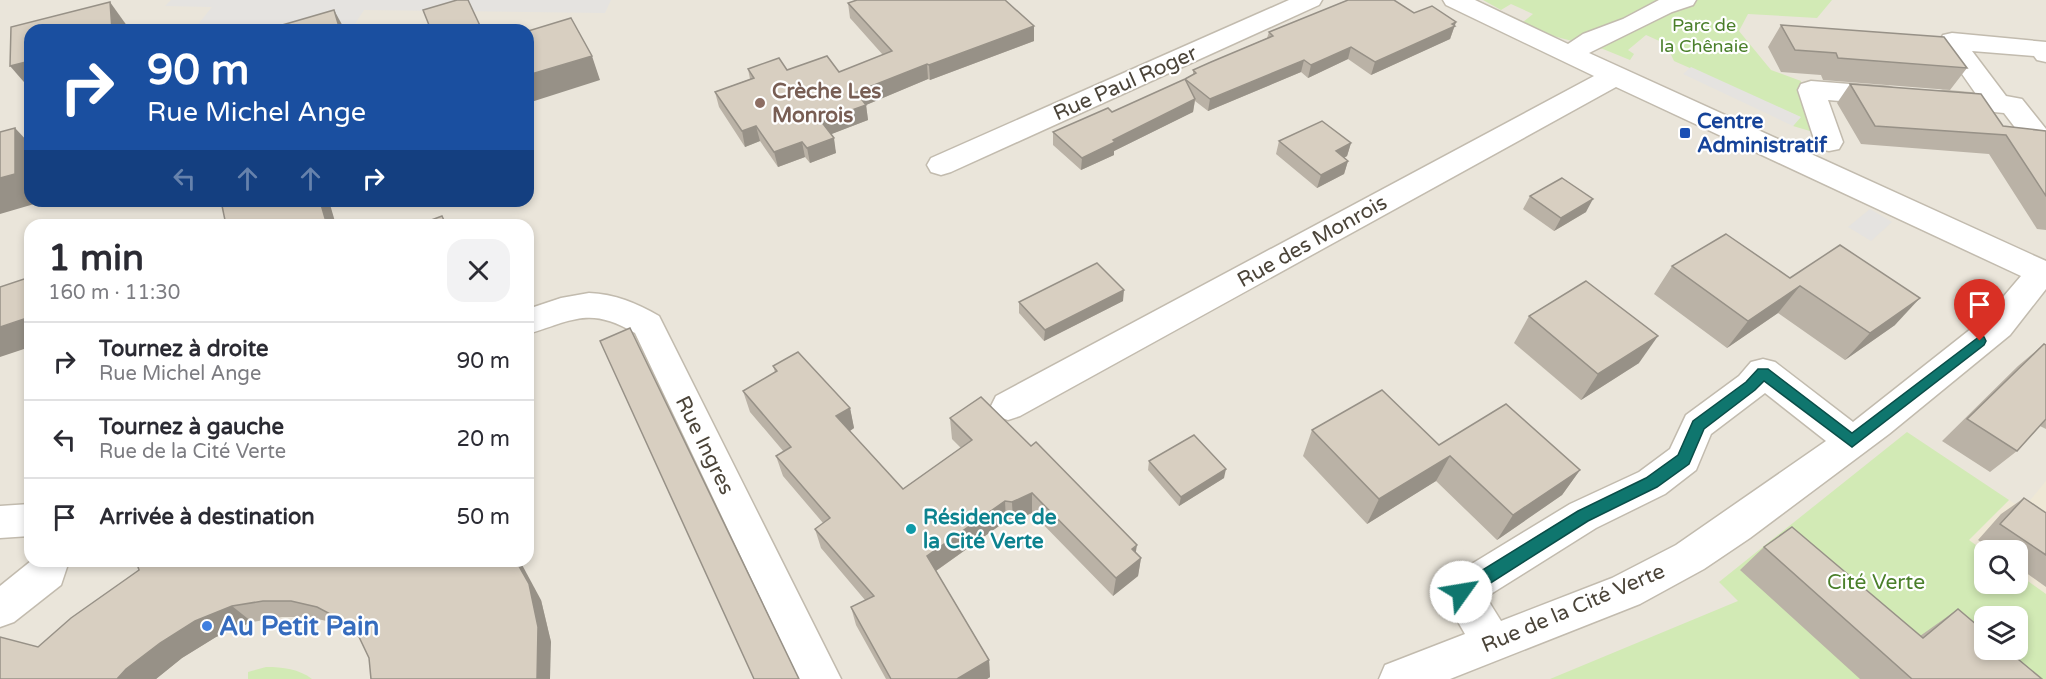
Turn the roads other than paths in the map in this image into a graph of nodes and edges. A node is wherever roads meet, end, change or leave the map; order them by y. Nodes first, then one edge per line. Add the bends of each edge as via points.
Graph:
1 (1310, 0) edge
2 (1455, 0) edge
3 (1684, 0) edge
4 (2046, 54) edge
5 (1570, 56) junction
6 (1615, 76) junction
7 (1997, 104) junction
8 (1829, 142) dead end
9 (2046, 148) edge
10 (941, 165) dead end
11 (2044, 273) edge
12 (534, 320) edge
13 (1008, 406) dead end
14 (1852, 441) junction
15 (24, 520) edge
16 (0, 522) edge
17 (48, 567) edge
18 (0, 609) edge
19 (1492, 642) junction
20 (820, 679) edge
21 (1400, 679) edge

1 - 10 street, Rue Paul Roger
2 - 5 street
3 - 5 street via 1597,36
4 - 7 street via 2042,49 1952,41
5 - 6 street
6 - 11 street
6 - 13 street, Rue des Monrois
7 - 8 street via 1811,90
7 - 9 street via 2012,105
11 - 14 street, Rue de la Cité Verte via 1998,326
12 - 20 street, Rue Ingres via 584,303 625,310 647,326
14 - 19 street, Rue de la Cité Verte via 1690,557 1626,591
14 - 19 street via 1763,372 1698,425 1683,459 1652,483 1583,516 1461,592
15 - 16 street
17 - 18 street via 47,573
19 - 21 street, Rue de la Cité Verte

